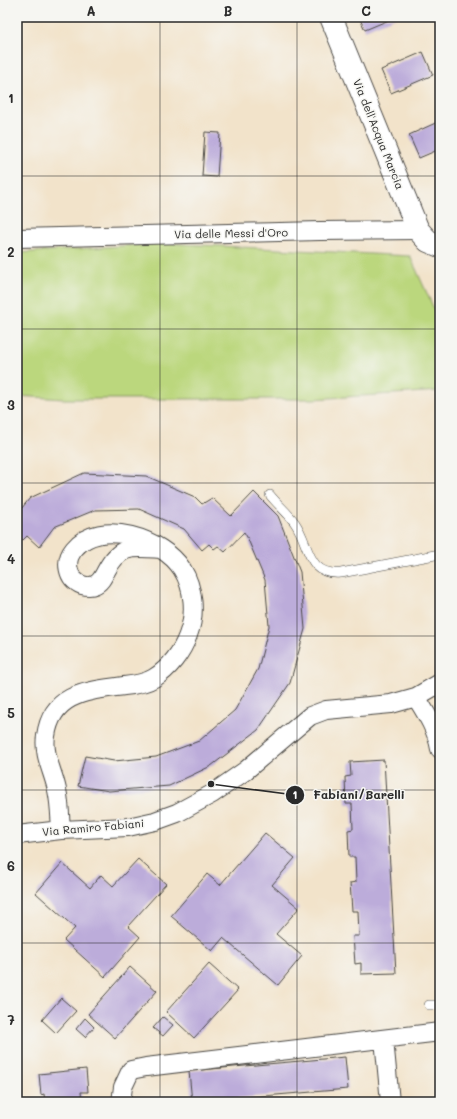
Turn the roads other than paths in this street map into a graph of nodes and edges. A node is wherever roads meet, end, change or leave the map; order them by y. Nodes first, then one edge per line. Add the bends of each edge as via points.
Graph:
1 (331, 17) edge
2 (418, 230) junction
3 (440, 230) edge
4 (17, 238) edge
5 (440, 246) edge
6 (270, 495) dead end
7 (160, 549) junction
8 (440, 554) edge
9 (440, 683) edge
10 (416, 697) junction
11 (440, 749) edge
12 (61, 830) junction
13 (17, 835) edge
14 (429, 1005) dead end
15 (440, 1005) edge
16 (440, 1032) edge
17 (384, 1039) junction
18 (121, 1102) edge
19 (390, 1102) edge

1 - 2 street, Via dell'Acqua Marcia
2 - 3 street
2 - 4 street, Via delle Messi d'Oro
2 - 5 street via 428,241
6 - 8 lane via 295,524 312,560 320,569 330,574
7 - 7 street via 126,534 96,535 73,551 68,569 77,583 94,586 102,578 112,559 121,551 138,548
7 - 12 street via 176,562 187,580 193,606 188,636 175,660 153,679 135,685 75,695 65,701 51,717 46,748 57,788
9 - 10 street, Via Ramiro Fabiani
10 - 11 street via 434,728
10 - 12 street, Via Ramiro Fabiani via 391,704 326,710 310,716 245,771 212,794 177,813 128,826
12 - 13 street, Via Ramiro Fabiani
14 - 15 lane
16 - 17 street
17 - 18 street via 131,1070 123,1088
17 - 19 street

